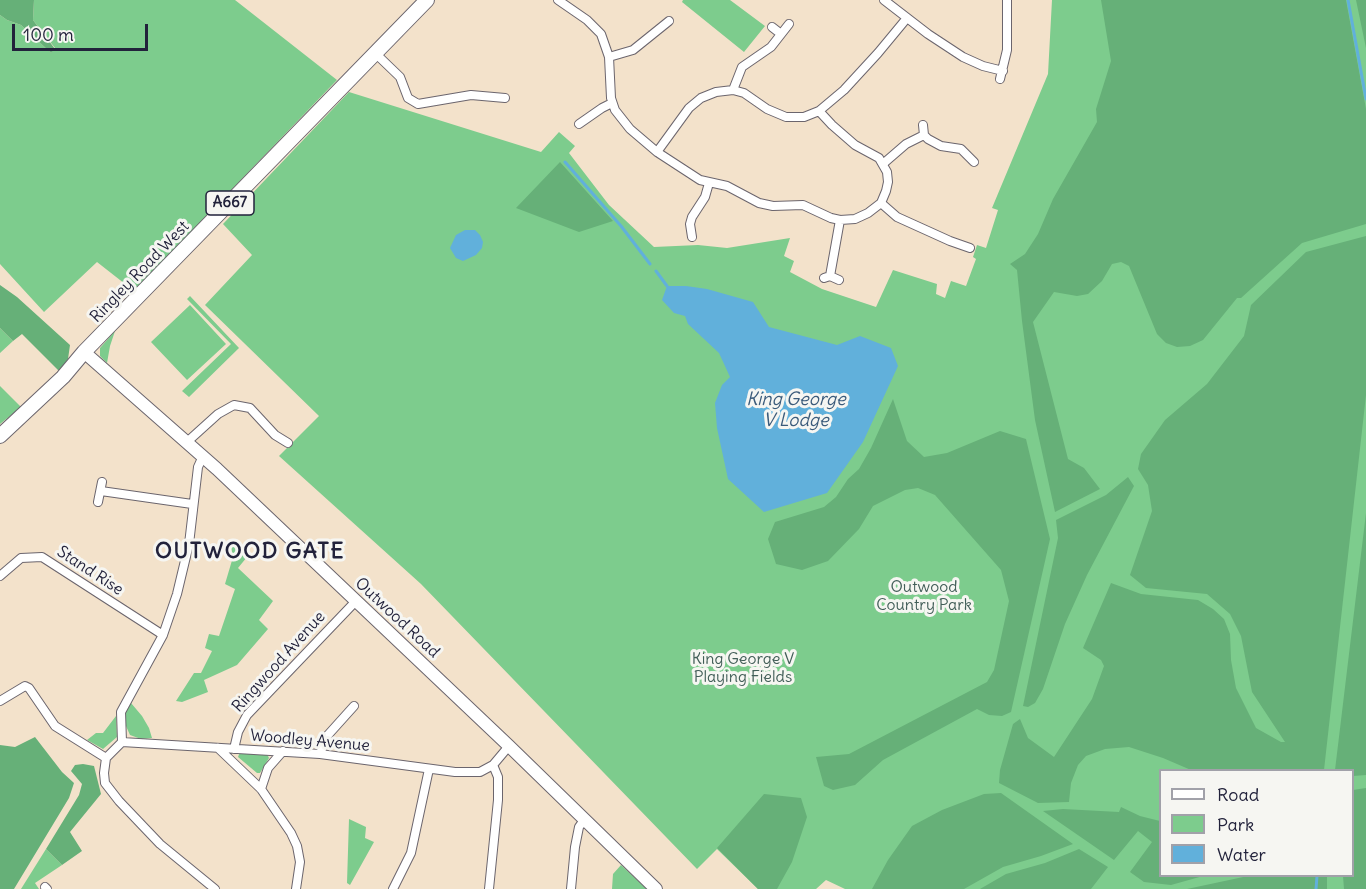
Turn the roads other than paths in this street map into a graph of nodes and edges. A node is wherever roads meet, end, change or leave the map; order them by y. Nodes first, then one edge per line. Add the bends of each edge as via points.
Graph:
1 (427, 0) edge
2 (558, 0) edge
3 (884, 0) edge
4 (1007, 0) edge
5 (907, 18) junction
6 (669, 21) dead end
7 (789, 24) dead end
8 (771, 27) dead end
9 (781, 34) junction
10 (374, 52) junction
11 (609, 57) junction
12 (733, 90) junction
13 (505, 98) dead end
14 (612, 103) junction
15 (819, 111) junction
16 (579, 124) dead end
17 (923, 125) dead end
18 (924, 135) junction
19 (657, 152) junction
20 (974, 162) dead end
21 (884, 163) junction
22 (709, 183) junction
23 (880, 202) junction
24 (840, 220) junction
25 (692, 237) dead end
26 (970, 248) dead end
27 (831, 278) dead end
28 (84, 352) junction
29 (0, 436) edge
30 (187, 442) junction
31 (288, 443) dead end
32 (203, 456) junction
33 (98, 502) dead end
34 (192, 504) junction
35 (0, 576) edge
36 (355, 602) junction
37 (163, 635) junction
38 (1, 704) edge
39 (354, 706) dead end
40 (122, 742) junction
41 (509, 746) junction
42 (218, 748) junction
43 (234, 749) junction
44 (283, 751) junction
45 (320, 754) junction
46 (106, 758) junction
47 (493, 765) junction
48 (429, 769) junction
49 (261, 789) junction
50 (584, 820) junction
51 (215, 889) edge
52 (296, 889) edge
53 (393, 889) edge
54 (489, 889) edge
55 (571, 889) edge
56 (656, 889) edge

1 - 10 main road, Ringley Road West / A667
2 - 11 street via 595,27 606,43
3 - 5 street
4 - 5 street via 1007,50 1001,75 963,57
5 - 15 street via 865,68
6 - 11 street via 654,28 633,50
7 - 9 street
8 - 9 street
9 - 12 street via 765,52 742,67
10 - 13 street via 400,77 408,98 418,104 491,92
10 - 28 main road, Ringley Road West / A667
11 - 14 street
12 - 15 street via 786,117 804,117
12 - 19 street via 716,92 694,103
14 - 16 street via 593,120
14 - 19 street via 625,123
15 - 21 street via 855,145
17 - 18 street
18 - 20 street via 941,146 967,148
18 - 21 street
19 - 22 street
21 - 23 street via 888,182
22 - 24 street via 728,186 766,205 802,205
22 - 25 street via 706,195 687,224
23 - 24 street via 861,216
23 - 26 street via 897,217 956,247
24 - 27 street
28 - 29 main road, Ringley Road West / A667
28 - 30 street, Outwood Road
30 - 31 street via 234,405 249,408
30 - 32 street, Outwood Road
32 - 34 street
32 - 36 street, Outwood Road
33 - 34 street via 101,486
34 - 37 street via 189,544
35 - 37 street, Stand Rise via 21,558 42,557
36 - 41 street, Outwood Road
36 - 43 street, Ringwood Avenue via 247,715
37 - 40 street via 121,712
38 - 46 street via 25,686 29,688 55,726
39 - 45 street via 327,736
40 - 42 street, Woodley Avenue
40 - 46 street
41 - 47 street
41 - 50 street, Outwood Road
42 - 43 street, Woodley Avenue
42 - 49 street
43 - 44 street, Woodley Avenue
44 - 45 street, Woodley Avenue
44 - 49 street via 268,768
45 - 48 street, Woodley Avenue
46 - 51 street via 105,783 119,801 160,844
47 - 48 street, Woodley Avenue via 480,772
47 - 54 street via 498,777 498,800
48 - 53 street via 411,853
49 - 52 street via 297,846 300,862
50 - 55 street via 575,847
50 - 56 street, Outwood Road

